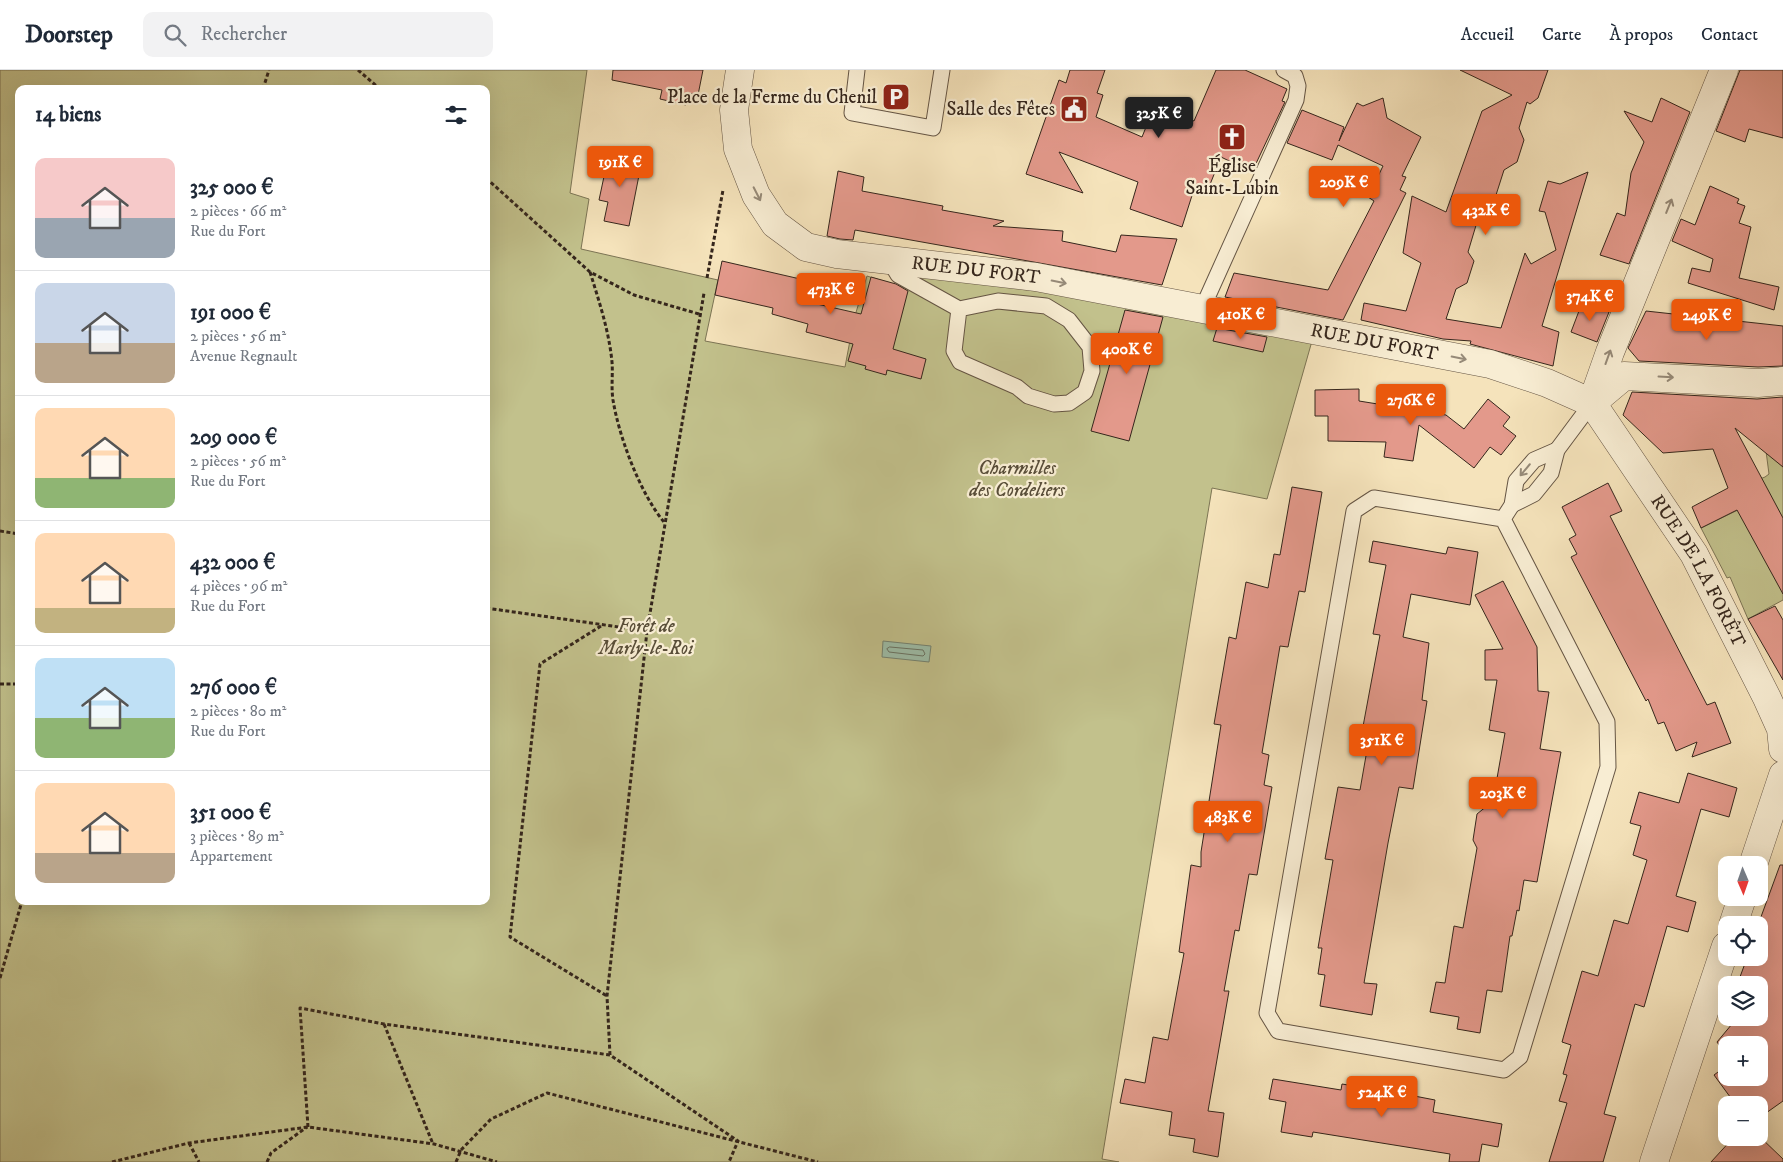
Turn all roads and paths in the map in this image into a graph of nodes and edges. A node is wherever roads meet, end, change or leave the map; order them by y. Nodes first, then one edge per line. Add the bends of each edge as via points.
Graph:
1 (268, 70) edge
2 (358, 70) edge
3 (740, 70) edge
4 (857, 70) edge
5 (942, 70) edge
6 (1284, 70) edge
7 (1724, 70) edge
8 (264, 85) edge
9 (375, 85) edge
10 (738, 149) junction
11 (490, 182) edge
12 (889, 260) junction
13 (590, 272) junction
14 (707, 278) dead end
15 (704, 293) dead end
16 (959, 309) junction
17 (1202, 309) junction
18 (699, 314) junction
19 (1783, 381) edge
20 (1592, 403) junction
21 (1557, 450) junction
22 (1512, 505) junction
23 (1503, 519) junction
24 (664, 523) junction
25 (0, 531) edge
26 (15, 533) edge
27 (490, 609) edge
28 (601, 626) junction
29 (647, 631) junction
30 (0, 684) edge
31 (15, 684) edge
32 (1782, 736) edge
33 (1783, 775) edge
34 (1756, 856) edge
35 (21, 905) edge
36 (1719, 966) edge
37 (0, 978) edge
38 (607, 996) junction
39 (384, 1024) junction
40 (610, 1055) junction
41 (308, 1127) junction
42 (738, 1141) junction
43 (188, 1143) junction
44 (434, 1144) junction
45 (461, 1150) junction
46 (112, 1162) edge
47 (198, 1162) edge
48 (267, 1162) edge
49 (456, 1162) edge
50 (497, 1162) edge
51 (729, 1162) edge
52 (818, 1162) edge
53 (1654, 1162) edge

1 - 8 path
2 - 9 path
3 - 10 street, RUE DU FORT via 734,110
4 - 5 lane via 852,113 932,128
6 - 17 lane via 1295,76 1298,86 1296,100
20 -> 7 street
10 -> 12 street, RUE DU FORT via 756,194 775,224 806,247
10 - 14 path via 726,173
11 - 13 path
12 - 16 lane via 898,275
12 -> 17 street, RUE DU FORT via 1036,277
13 - 18 path via 634,295
13 - 24 path via 612,361 612,397 618,426 650,506
15 - 18 path
16 - 16 lane via 998,301 1046,306 1069,320 1090,347 1092,371 1086,392 1069,403 1054,404 1028,396 1017,387 960,362 954,351
17 -> 20 street, RUE DU FORT via 1490,364 1547,383
18 - 24 path
20 -> 19 street via 1624,376 1758,383
20 - 21 lane
20 - 32 street, RUE DE LA FORÊT via 1694,554
21 - 22 lane via 1551,472 1534,494
21 -> 22 lane via 1534,460 1516,480
22 - 23 lane
23 - 23 lane via 1374,498 1354,511 1267,1013 1278,1031 1504,1070 1520,1057 1608,767 1607,722
24 - 29 path
25 - 26 path
27 - 28 path
28 - 29 path
28 - 38 path via 540,664 510,937
29 - 38 path
30 - 31 path
33 - 34 street
35 - 37 path
36 - 53 street
38 - 40 path
39 - 40 path
39 - 41 path via 300,1008
39 - 44 path
40 - 42 path
41 - 43 path
41 - 44 path
41 - 48 path via 271,1153
42 - 45 path via 547,1093 491,1119
42 - 51 path
42 - 52 path
43 - 46 path
43 - 47 path
44 - 45 path
45 - 49 path
45 - 50 path

